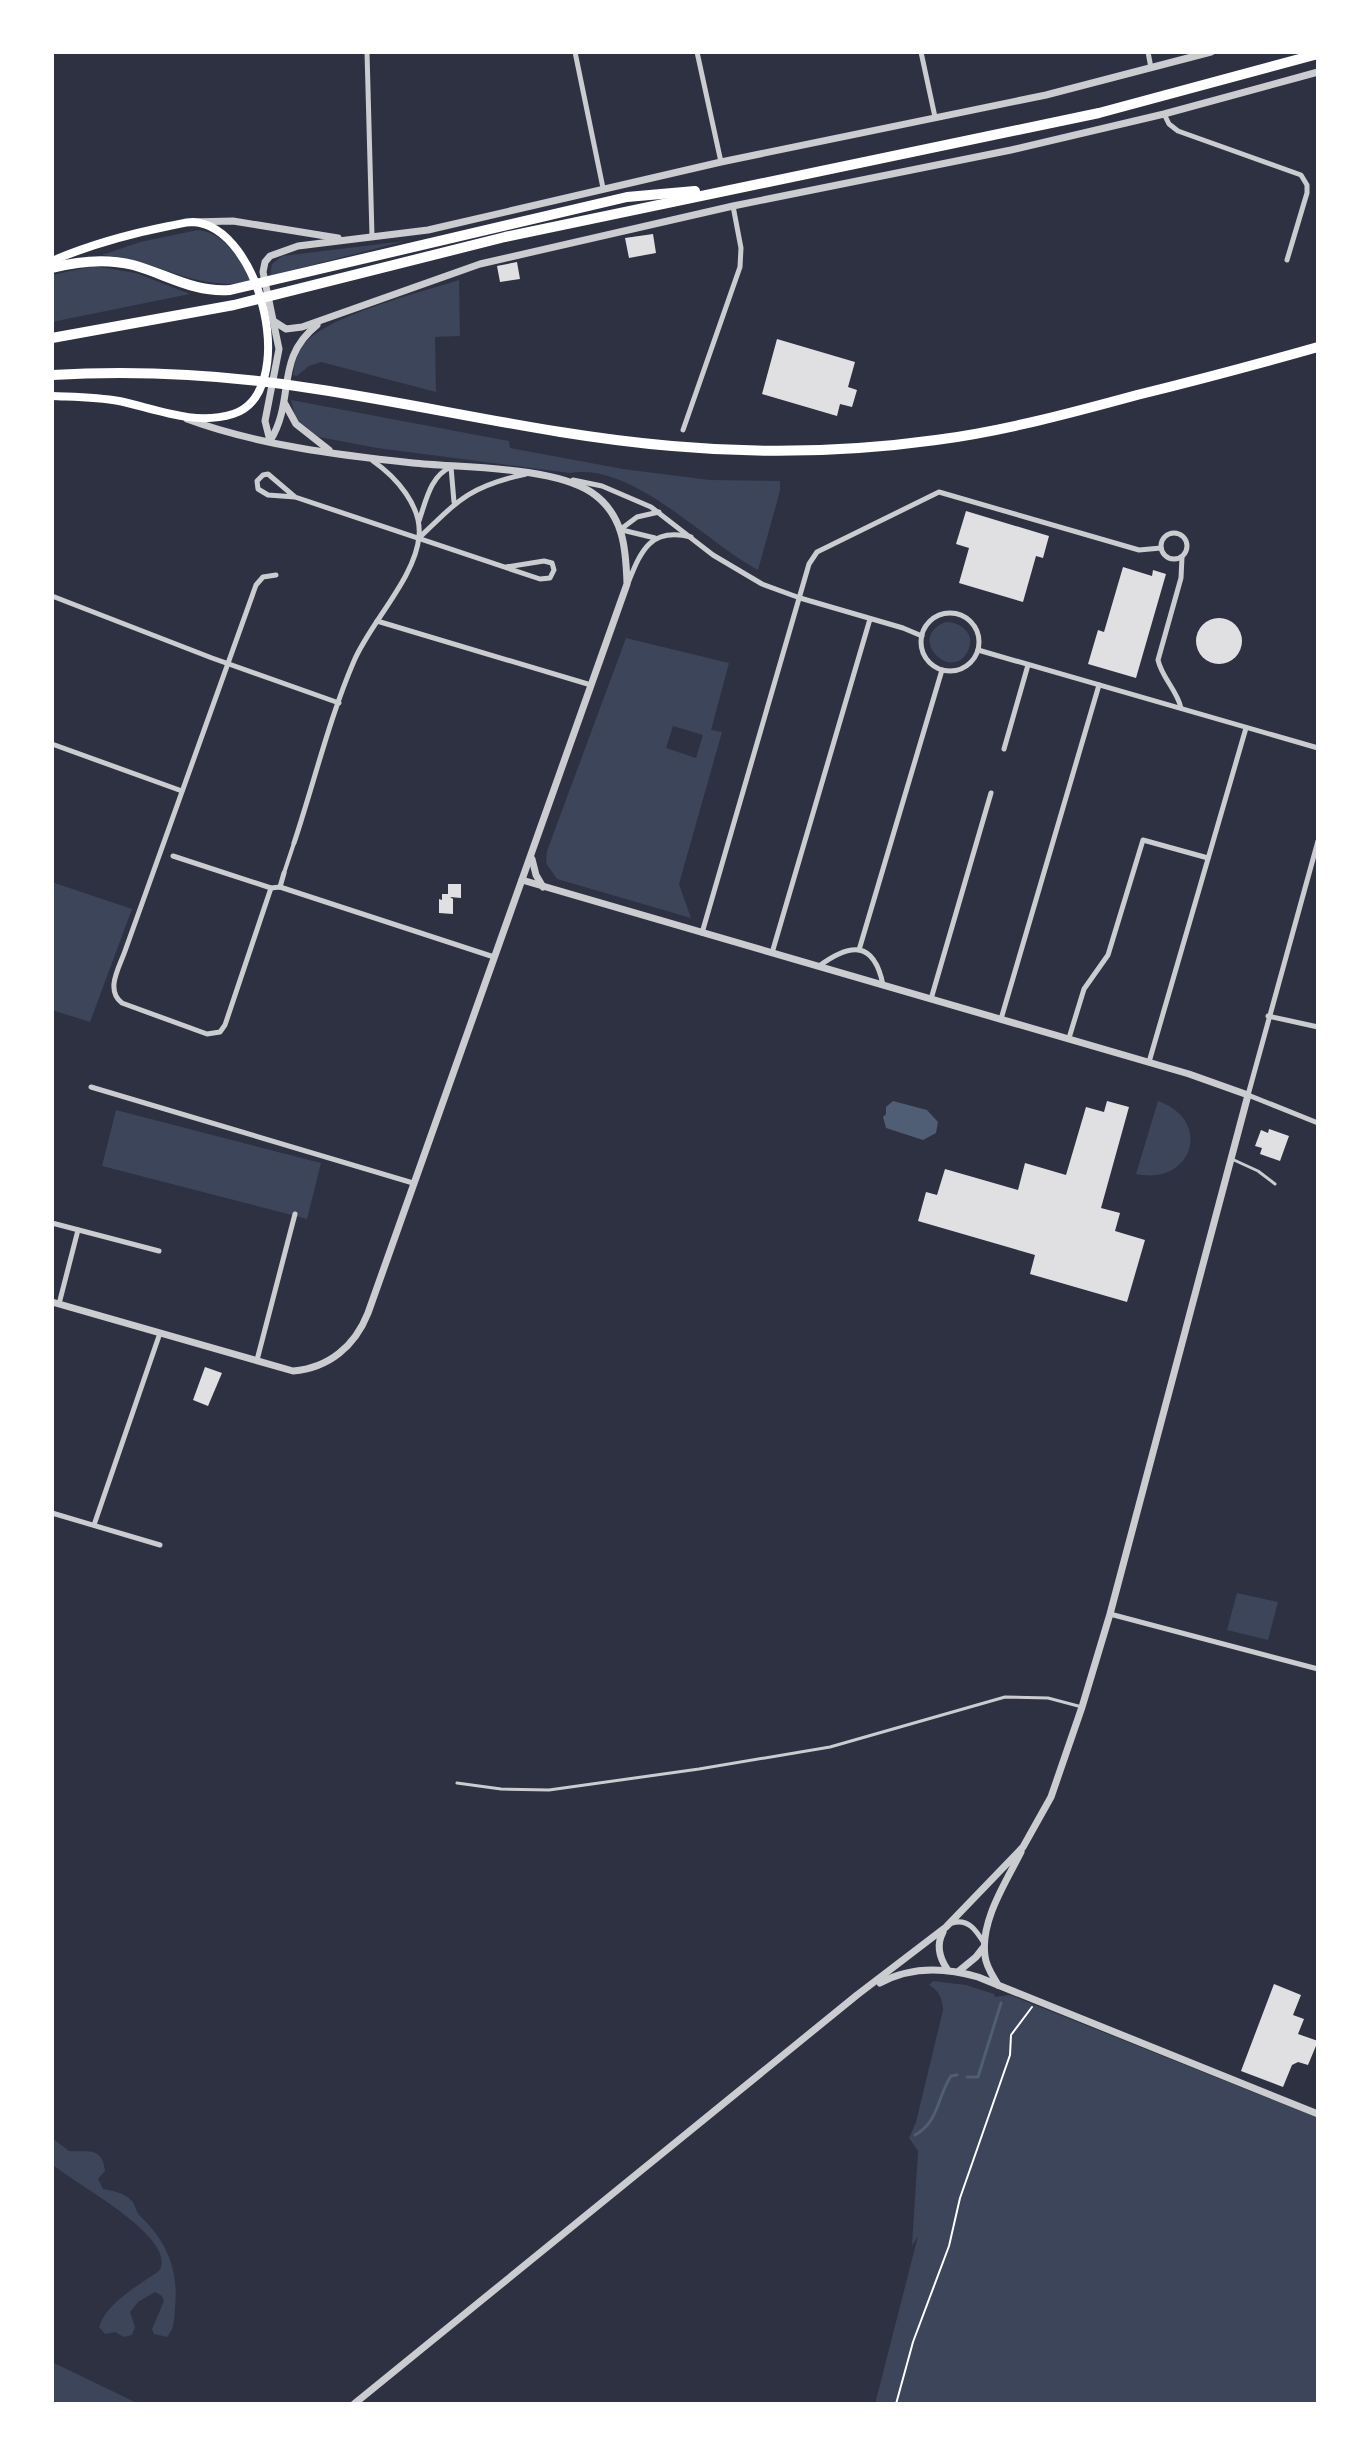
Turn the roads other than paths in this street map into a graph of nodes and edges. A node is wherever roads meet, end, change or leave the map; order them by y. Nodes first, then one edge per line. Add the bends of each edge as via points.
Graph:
1 (367, 52) edge
2 (575, 52) edge
3 (697, 52) edge
4 (921, 52) edge
5 (1148, 52) edge
6 (1211, 52) edge
7 (1318, 54) edge
8 (1151, 68) junction
9 (1318, 72) edge
10 (1164, 114) junction
11 (935, 118) junction
12 (721, 162) junction
13 (603, 188) junction
14 (725, 190) junction
15 (733, 206) junction
16 (192, 222) junction
17 (372, 236) junction
18 (349, 239) junction
19 (1287, 260) dead end
20 (52, 261) edge
21 (52, 268) edge
22 (322, 321) junction
23 (275, 322) junction
24 (52, 338) edge
25 (1318, 347) edge
26 (52, 375) edge
27 (52, 396) edge
28 (285, 404) junction
29 (182, 417) junction
30 (683, 430) dead end
31 (270, 441) junction
32 (331, 451) junction
33 (369, 458) junction
34 (451, 467) junction
35 (527, 474) junction
36 (561, 479) junction
37 (295, 497) junction
38 (454, 504) junction
39 (659, 512) junction
40 (418, 522) junction
41 (621, 529) junction
42 (420, 537) junction
43 (655, 538) junction
44 (692, 538) junction
45 (1161, 548) junction
46 (1182, 557) junction
47 (506, 567) junction
48 (276, 575) dead end
49 (627, 584) junction
50 (52, 596) edge
51 (800, 598) junction
52 (870, 619) junction
53 (377, 621) junction
54 (922, 636) junction
55 (978, 650) junction
56 (228, 663) junction
57 (1028, 665) junction
58 (942, 670) junction
59 (592, 685) junction
60 (1099, 685) junction
61 (339, 703) junction
62 (1181, 708) junction
63 (1246, 728) junction
64 (52, 744) edge
65 (1318, 748) edge
66 (1004, 749) dead end
67 (182, 791) junction
68 (991, 793) dead end
69 (1318, 842) edge
70 (294, 843) joint
71 (532, 855) junction
72 (173, 856) dead end
73 (1208, 858) junction
74 (284, 873) joint
75 (522, 880) junction
76 (280, 887) junction
77 (543, 887) junction
78 (271, 888) junction
79 (702, 933) junction
80 (859, 950) junction
81 (772, 953) junction
82 (494, 957) junction
83 (818, 966) junction
84 (883, 986) junction
85 (931, 999) junction
86 (1268, 1016) junction
87 (1001, 1019) junction
88 (1318, 1027) edge
89 (1069, 1038) junction
90 (1149, 1062) junction
91 (91, 1087) dead end
92 (1248, 1095) junction
93 (1316, 1114) dead end
94 (1315, 1121) edge
95 (1230, 1158) junction
96 (413, 1183) junction
97 (1275, 1184) dead end
98 (295, 1214) dead end
99 (52, 1223) edge
100 (78, 1230) junction
101 (159, 1251) dead end
102 (55, 1303) edge
103 (160, 1333) junction
104 (257, 1360) junction
105 (52, 1513) edge
106 (94, 1525) junction
107 (160, 1545) dead end
108 (1110, 1614) junction
109 (1318, 1669) edge
110 (1082, 1707) junction
111 (457, 1783) dead end
112 (1023, 1847) junction
113 (946, 1927) junction
114 (984, 1944) junction
115 (947, 1969) junction
116 (959, 1971) junction
117 (998, 1985) junction
118 (857, 1995) junction
119 (1318, 2114) edge
120 (354, 2404) edge

1 - 17 street
2 - 13 street
3 - 12 street
4 - 11 street
5 - 8 street
6 - 8 street
7 - 14 highway via 1099,113
8 - 11 street
9 - 10 street
10 - 15 street
10 - 19 street via 1178,131 1303,178 1307,193
11 - 12 street
12 - 13 street
13 - 17 street via 428,230
14 - 21 highway via 627,197 230,290 195,287 120,262 90,260
14 - 24 highway via 505,237 234,305
15 - 22 street via 480,264
15 - 30 street via 740,267
16 - 18 street via 233,221
16 - 20 main road
16 - 29 main road via 219,232 245,259 259,295 267,353 263,380 246,407 225,416
17 - 18 street
18 - 23 street via 298,246 268,258 264,276
22 - 23 street via 289,329
22 - 28 street via 294,352
23 - 31 street via 279,357 264,425
25 - 26 highway via 1011,428 815,451 614,440 243,379
27 - 29 main road via 112,400
28 - 31 street
28 - 32 street via 299,428
29 - 31 street
31 - 32 street
32 - 33 street
33 - 34 street
33 - 40 street via 400,483
34 - 35 street
34 - 38 street
34 - 40 street via 434,480
35 - 36 street
35 - 38 street via 481,486
36 - 39 street via 602,486
36 - 41 street via 596,496
37 - 37 street via 268,474 257,481 264,493
37 - 42 street
38 - 42 street
39 - 41 street via 639,516
39 - 44 street
40 - 42 street
41 - 43 street
41 - 49 street
42 - 47 street
42 - 53 street via 401,584
43 - 44 street
43 - 49 street
44 - 51 street via 740,573
45 - 46 street via 1169,558
45 - 46 street via 1169,534 1182,535 1188,546
45 - 51 street via 1139,550 939,492 817,552
46 - 62 street via 1158,656
47 - 47 street via 544,579 554,573 548,561
48 - 56 street via 263,577 256,585
49 - 59 street
50 - 56 street
51 - 52 street
51 - 79 street
52 - 54 street
52 - 81 street
53 - 59 street
53 - 61 street via 353,663
54 - 55 street via 931,620 954,613 974,627
54 - 58 street via 924,655
55 - 57 street
55 - 58 street via 964,668
56 - 61 street
56 - 67 street
57 - 60 street
57 - 66 street
58 - 80 street
59 - 71 street
60 - 62 street
60 - 87 street
61 - 70 street
62 - 63 street
63 - 65 street
63 - 73 street
64 - 67 street
67 - 78 street via 114,983 115,996 218,1034
68 - 85 street
69 - 86 street
70 - 74 street
71 - 75 street
71 - 77 street
72 - 78 street
73 - 89 street via 1143,840 1108,955 1084,989
73 - 90 street
74 - 76 street
75 - 77 street
75 - 82 street
76 - 78 street
76 - 82 street
77 - 79 street
79 - 81 street
80 - 83 street via 843,950
80 - 84 street via 875,962
81 - 83 street
82 - 96 street
83 - 84 street
84 - 85 street
85 - 87 street
86 - 88 street
86 - 92 street
87 - 89 street
89 - 90 street
90 - 92 street
91 - 96 street
92 - 94 street
92 - 95 street
93 - 94 street
95 - 97 lane
95 - 108 street
96 - 104 street via 354,1339 330,1360 302,1370
98 - 104 street
99 - 100 street
100 - 101 street
100 - 102 street
102 - 103 street
103 - 104 street
103 - 106 street
105 - 106 street
106 - 107 street
108 - 109 street
108 - 110 street
110 - 111 lane via 1048,1698 1005,1697 830,1747 699,1769 549,1790
110 - 112 street via 1051,1797
112 - 113 street
112 - 114 street via 1000,1893
113 - 114 street via 958,1921 968,1924
113 - 115 street via 938,1947
113 - 118 street
114 - 116 street
114 - 117 street via 986,1964
115 - 116 street
115 - 118 street via 906,1972
116 - 117 street
117 - 119 street
118 - 120 street

